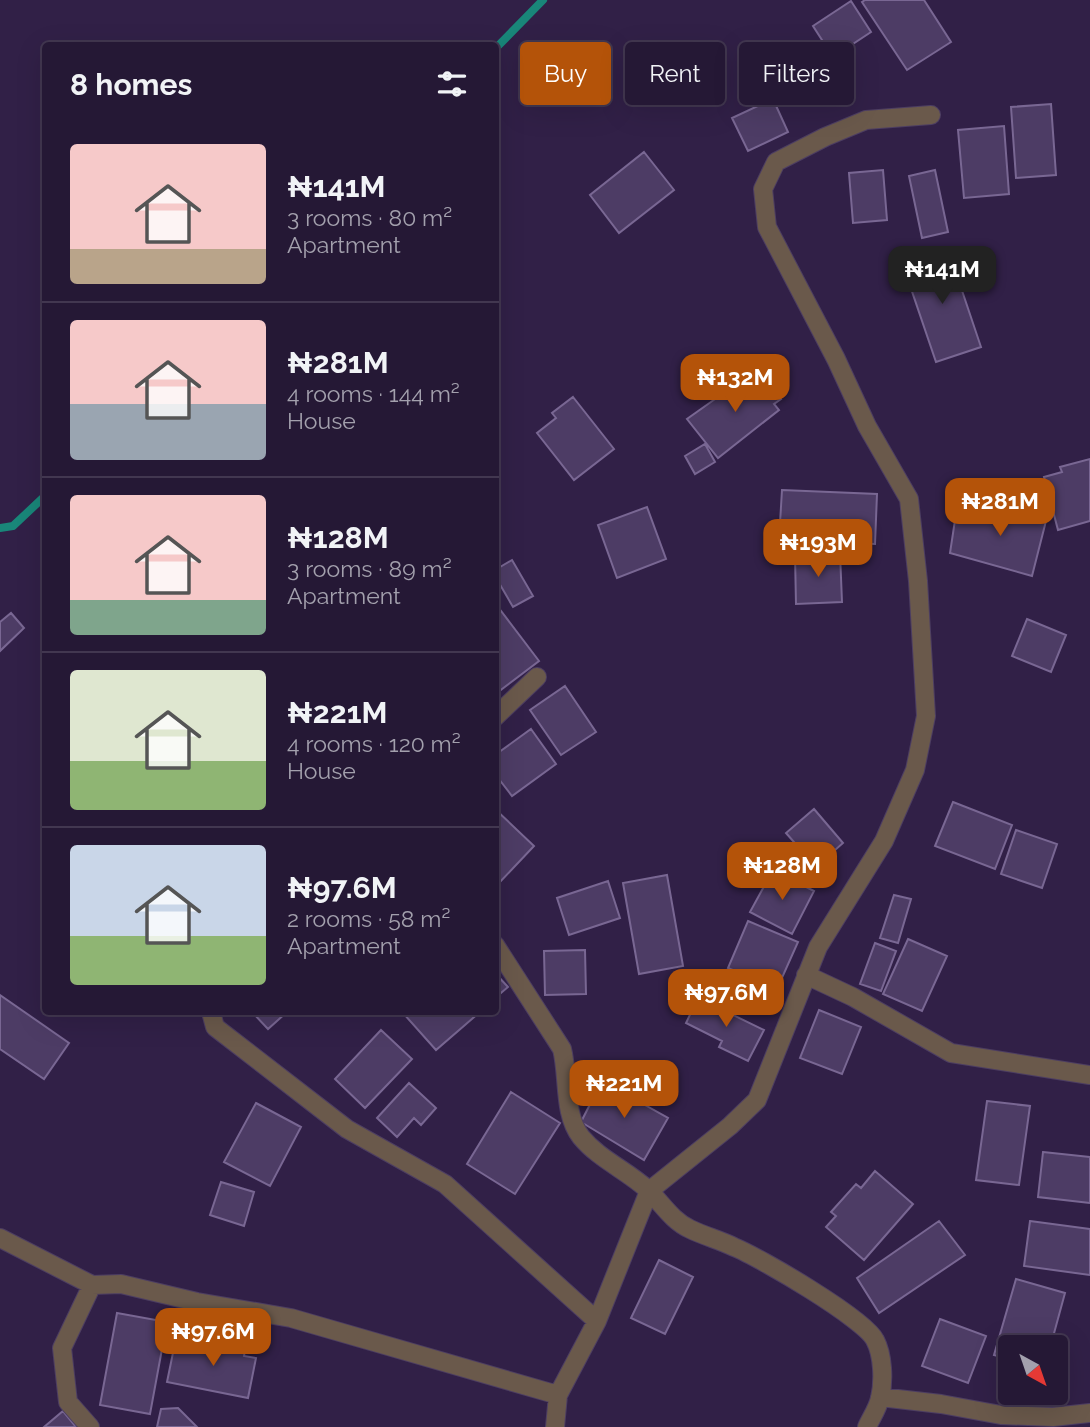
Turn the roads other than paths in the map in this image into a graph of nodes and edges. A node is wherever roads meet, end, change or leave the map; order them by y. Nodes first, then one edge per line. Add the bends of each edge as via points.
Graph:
1 (931, 115) dead end
2 (537, 677) dead end
3 (499, 713) edge
4 (499, 951) edge
5 (806, 975) junction
6 (212, 1015) edge
7 (1090, 1075) edge
8 (649, 1191) junction
9 (0, 1238) edge
10 (92, 1285) junction
11 (597, 1321) junction
12 (558, 1395) junction
13 (880, 1397) junction
14 (1090, 1413) edge
15 (90, 1427) edge
16 (555, 1427) edge
17 (867, 1427) edge

1 - 5 street via 866,120 825,136 776,162 762,189 767,227 909,499 926,716 915,770 889,829
2 - 3 street
4 - 8 street via 562,1049 570,1112 579,1135
5 - 7 street via 950,1053
5 - 8 street via 757,1100
6 - 11 street via 215,1027 347,1129 445,1184
8 - 11 street
8 - 13 street via 688,1229 737,1248 862,1325 875,1339 881,1363
9 - 10 street
10 - 12 street via 121,1284 291,1318
10 - 15 street via 62,1348 68,1402
11 - 12 street
12 - 16 street
13 - 14 street via 1001,1415 1054,1418
13 - 17 street

